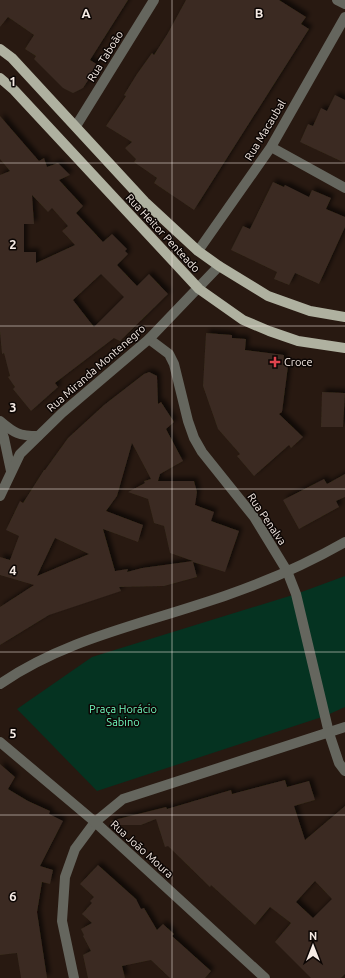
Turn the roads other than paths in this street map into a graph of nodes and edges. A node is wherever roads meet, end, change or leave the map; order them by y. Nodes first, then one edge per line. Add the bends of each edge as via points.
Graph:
1 (154, 0) edge
2 (337, 0) edge
3 (345, 4) edge
4 (345, 17) edge
5 (0, 49) edge
6 (0, 78) edge
7 (76, 126) junction
8 (271, 147) junction
9 (345, 188) edge
10 (198, 251) junction
11 (219, 266) junction
12 (199, 288) junction
13 (345, 317) edge
14 (149, 339) junction
15 (345, 348) edge
16 (0, 421) edge
17 (0, 427) edge
18 (38, 436) junction
19 (11, 471) junction
20 (0, 496) edge
21 (345, 542) edge
22 (287, 571) junction
23 (0, 684) edge
24 (345, 727) edge
25 (329, 733) junction
26 (0, 742) edge
27 (345, 771) edge
28 (95, 822) junction
29 (74, 978) edge
30 (265, 978) edge

1 - 7 street, Rua Taboão
2 - 3 street
4 - 8 street, Rua Macaubal
5 - 7 main road, Rua Heitor Penteado via 12,58
6 - 12 main road, Rua Heitor Penteado
7 - 10 main road, Rua Heitor Penteado via 145,202
8 - 9 street
8 - 10 street, Rua Macaubal
10 - 11 main road, Rua Heitor Penteado
11 - 12 street, Rua Miranda Montenegro
11 - 13 main road, Rua Heitor Penteado via 268,296 310,311
12 - 14 street, Rua Miranda Montenegro
12 - 15 main road, Rua Heitor Penteado via 243,320 269,331 298,341
14 - 18 street, Rua Miranda Montenegro
14 - 22 street, Rua Penalva via 169,354 174,364 188,421 202,452 254,517
16 - 18 street via 16,434
17 - 19 street
18 - 19 street, Rua Miranda Montenegro via 20,454
19 - 20 street, Rua Miranda Montenegro
21 - 22 street
22 - 23 street via 229,595 72,645 38,661
22 - 25 street, Rua Penalva via 296,594
24 - 25 street
25 - 27 street, Rua Penalva via 339,763
25 - 28 street via 122,799
26 - 28 street, Rua João Moura
28 - 29 street via 75,849 65,877 62,922
28 - 30 street, Rua João Moura

